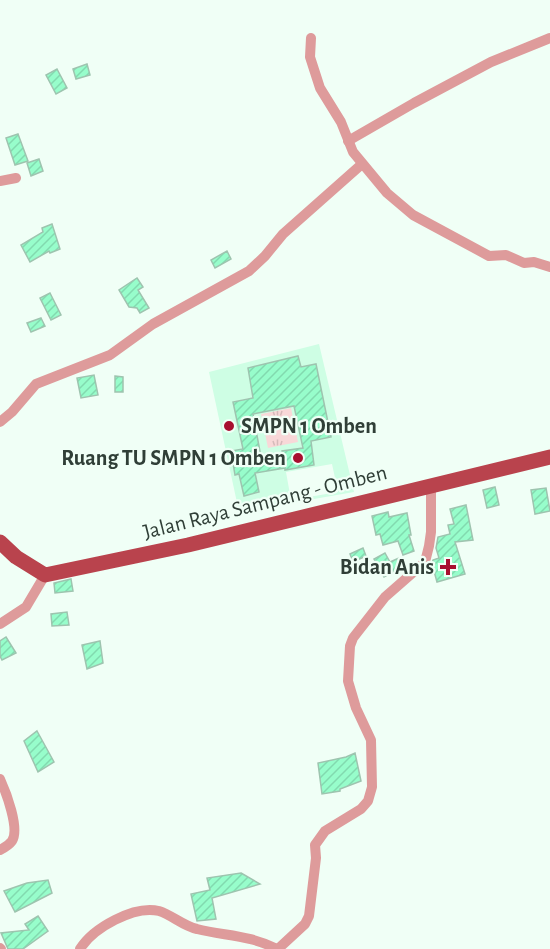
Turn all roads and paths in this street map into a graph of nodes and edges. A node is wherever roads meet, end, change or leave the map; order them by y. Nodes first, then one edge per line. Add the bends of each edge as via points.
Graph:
1 (311, 38) dead end
2 (550, 38) edge
3 (348, 141) junction
4 (362, 164) junction
5 (16, 177) dead end
6 (0, 181) edge
7 (550, 267) edge
8 (0, 422) edge
9 (550, 457) edge
10 (431, 486) junction
11 (0, 542) edge
12 (45, 575) junction
13 (0, 624) edge
14 (0, 779) edge
15 (0, 850) edge
16 (80, 949) edge
17 (277, 949) edge

1 - 3 street via 315,76
2 - 3 street via 481,68
3 - 4 street
4 - 7 street via 413,215 489,256 509,256
4 - 8 street via 283,234 249,271 153,324 110,355 36,384
5 - 6 street
9 - 10 main road, Jalan Raya Sampang - Omben
10 - 12 main road, Jalan Raya Sampang - Omben
10 - 17 street via 431,532 424,562 385,597 350,646 348,681 371,740 373,770 368,801 319,838 315,845 309,916
11 - 12 main road
12 - 13 street via 26,607
14 - 15 street via 15,833
16 - 17 street via 103,926 129,914 152,910 195,929 261,941

